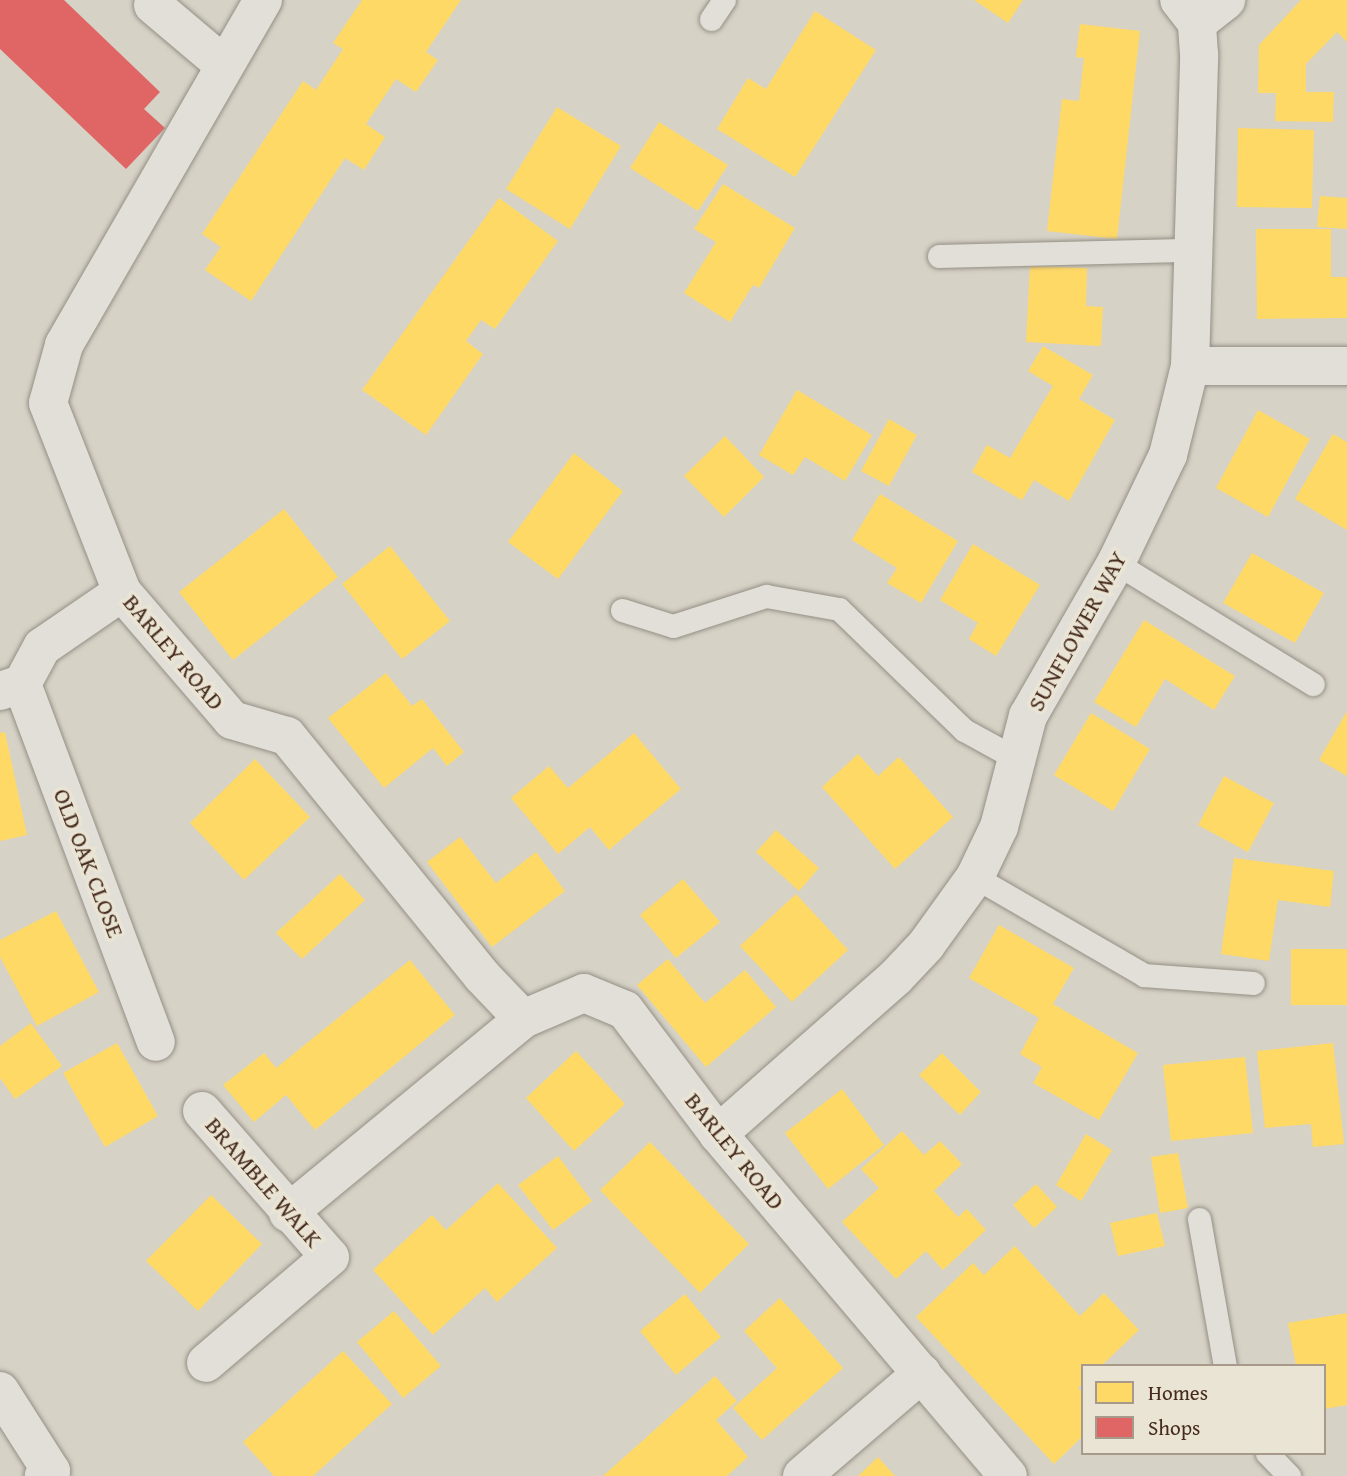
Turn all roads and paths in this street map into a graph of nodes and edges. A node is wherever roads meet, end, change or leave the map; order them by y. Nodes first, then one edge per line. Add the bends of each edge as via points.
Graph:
1 (262, 0) edge
2 (153, 5) dead end
3 (1201, 8) edge
4 (224, 65) junction
5 (1192, 250) junction
6 (939, 256) dead end
7 (1191, 366) junction
8 (1347, 366) edge
9 (1116, 563) junction
10 (122, 592) junction
11 (622, 610) dead end
12 (1312, 684) dead end
13 (11, 688) edge
14 (1015, 758) junction
15 (975, 877) junction
16 (1253, 983) dead end
17 (523, 1019) junction
18 (156, 1042) dead end
19 (202, 1111) dead end
20 (718, 1134) junction
21 (288, 1213) junction
22 (1199, 1219) dead end
23 (206, 1363) dead end
24 (1225, 1364) edge
25 (922, 1373) junction
26 (0, 1391) edge
27 (1269, 1455) edge
28 (44, 1476) edge
29 (802, 1476) edge
30 (1008, 1476) edge
31 (1289, 1476) edge

1 - 4 street, BARLEY ROAD
2 - 4 street
3 - 5 street, SUNFLOWER WAY
4 - 10 street, BARLEY ROAD via 64,345 48,403
5 - 6 lane
5 - 7 street, SUNFLOWER WAY
7 - 8 street
7 - 9 street, SUNFLOWER WAY via 1168,454
9 - 12 lane
9 - 14 street, SUNFLOWER WAY via 1048,676
10 - 13 street, OLD OAK CLOSE via 43,647
10 - 17 street, BARLEY ROAD via 232,720 287,736 482,976
11 - 14 lane via 673,626 766,596 839,609 964,730
13 - 18 street, OLD OAK CLOSE
14 - 15 street, SUNFLOWER WAY via 999,827
15 - 16 lane via 1144,975
15 - 20 street, SUNFLOWER WAY via 926,945 896,977
17 - 20 street, BARLEY ROAD via 584,993 625,1010
17 - 21 street, BARLEY ROAD
19 - 21 street, BRAMBLE WALK
20 - 25 street, BARLEY ROAD
21 - 23 street, BRAMBLE WALK via 330,1257
22 - 24 lane
25 - 29 street
25 - 30 street, BARLEY ROAD
26 - 28 street via 51,1471
27 - 31 lane

